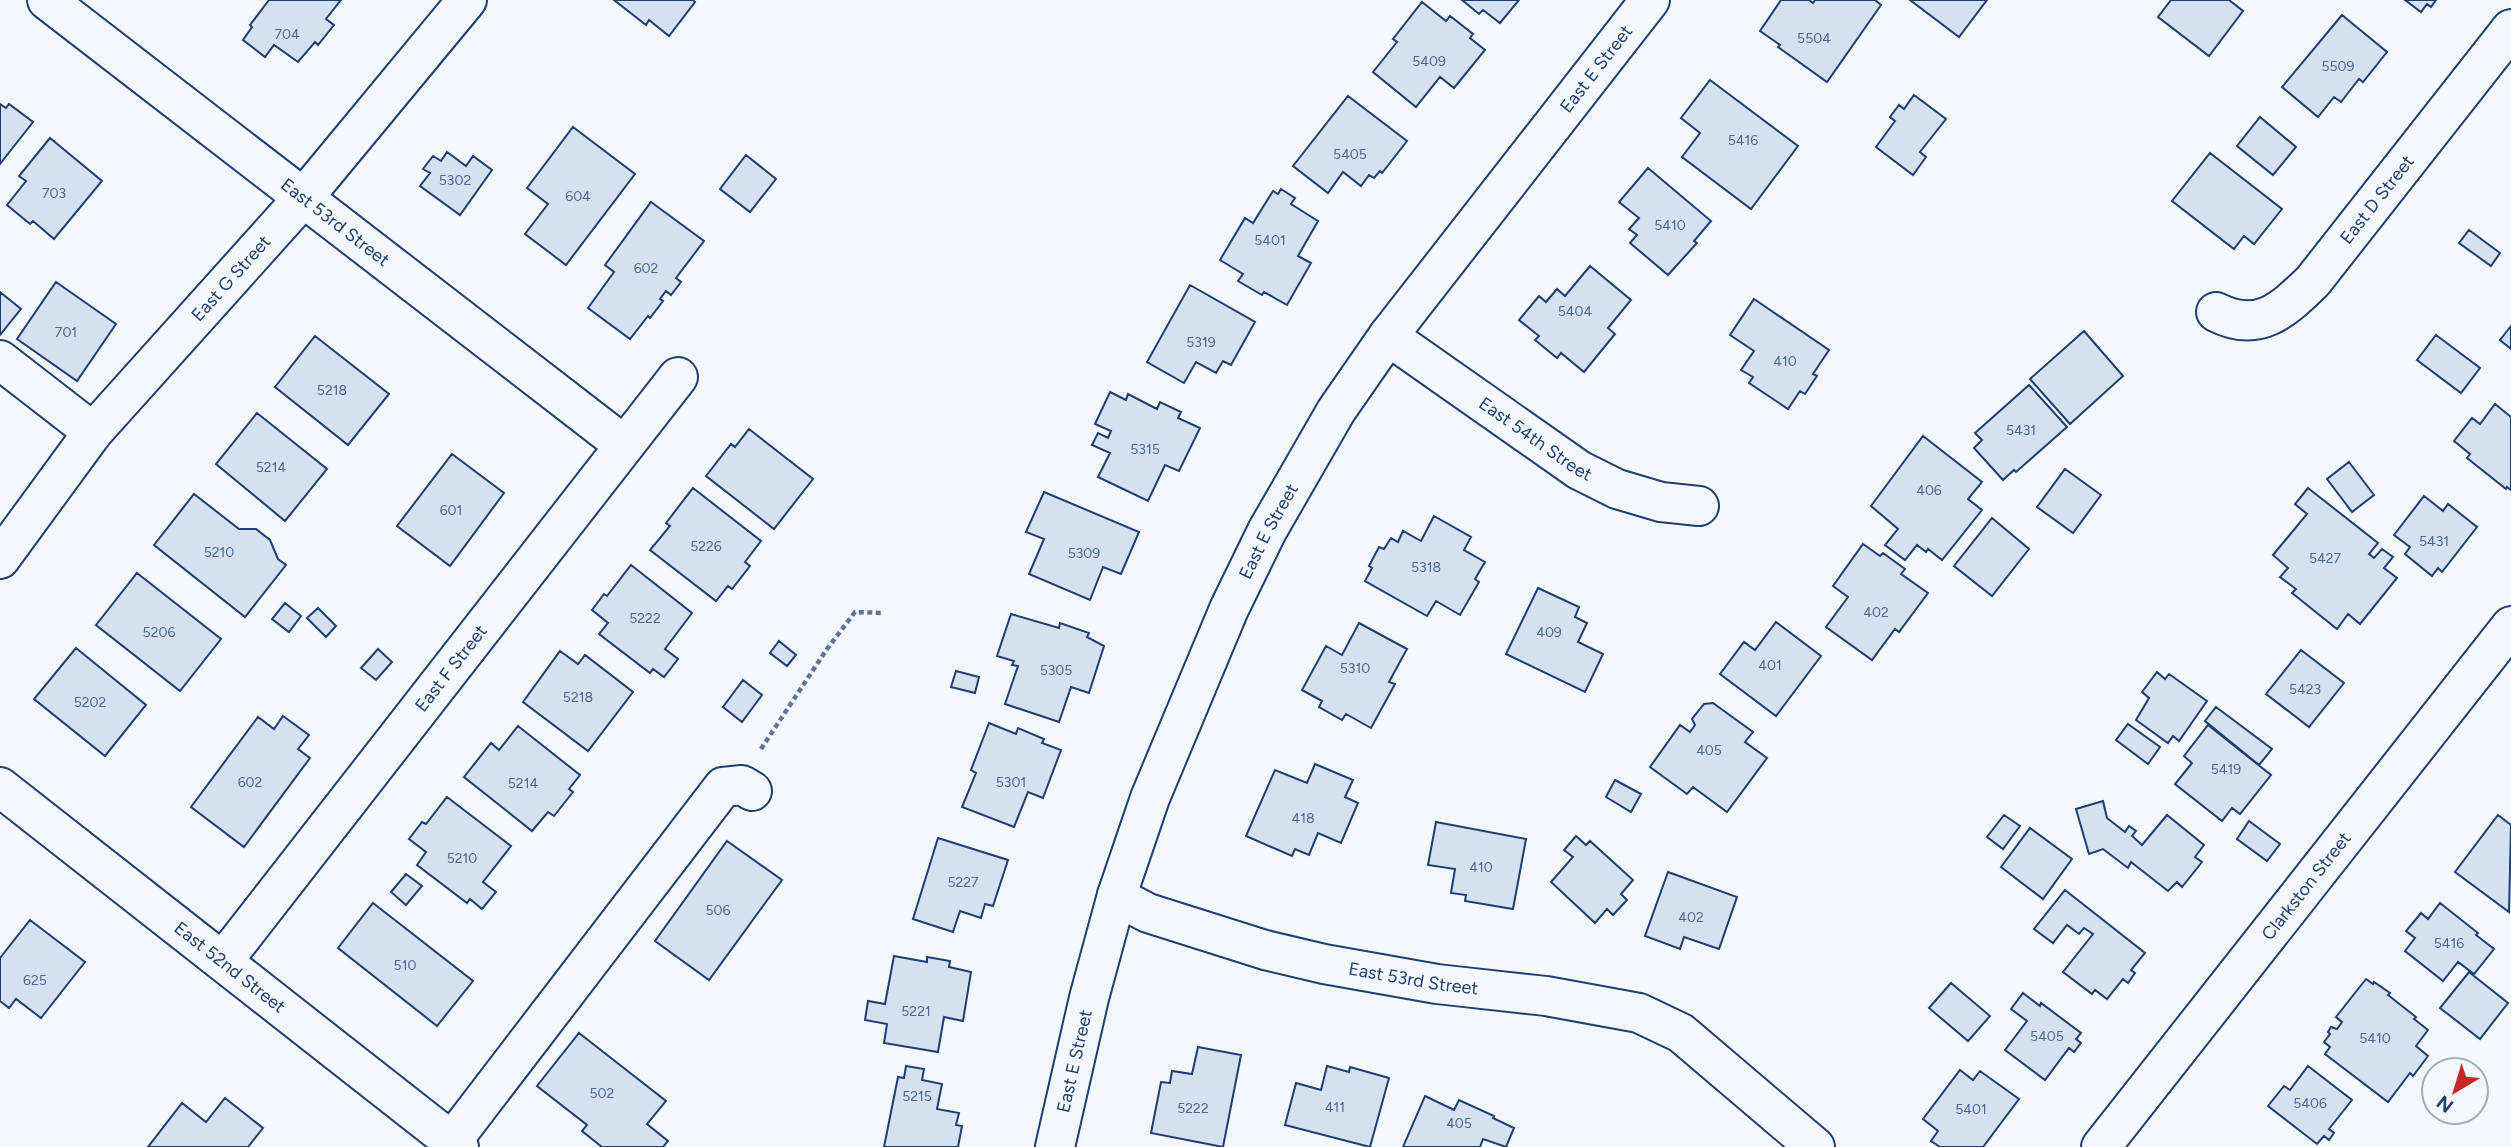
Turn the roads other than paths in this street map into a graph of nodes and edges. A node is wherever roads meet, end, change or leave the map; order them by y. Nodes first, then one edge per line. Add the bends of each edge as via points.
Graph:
1 (47, 0) edge
2 (467, 0) edge
3 (1650, 0) edge
4 (2511, 29) edge
5 (304, 197) junction
6 (2216, 312) dead end
7 (1388, 336) junction
8 (0, 360) edge
9 (678, 377) dead end
10 (93, 432) junction
11 (624, 444) junction
12 (1699, 506) dead end
13 (0, 559) edge
14 (2511, 626) edge
15 (0, 787) edge
16 (738, 789) road end
17 (1118, 895) junction
18 (223, 961) junction
19 (456, 1144) edge
20 (1055, 1147) edge
21 (1815, 1147) edge
22 (2101, 1147) edge

1 - 5 street, East 53rd Street
2 - 5 street, East G Street
3 - 7 street, East E Street
4 - 6 street, East D Street via 2330,261 2296,297 2270,316 2253,321
5 - 10 street, East G Street
5 - 11 street, East 53rd Street
7 - 12 street, East 54th Street via 1579,470 1617,489 1661,502
7 - 17 street, East E Street via 1303,466 1229,609 1150,798
8 - 10 street
9 - 11 street, East F Street
10 - 13 street, East G Street
11 - 18 street, East F Street
14 - 22 street, Clarkston Street
15 - 18 street, East 52nd Street
16 - 19 street
17 - 20 street, East E Street via 1088,998
17 - 21 street, East 53rd Street via 1148,913 1324,964 1639,1013 1681,1033
18 - 19 street, East 52nd Street

